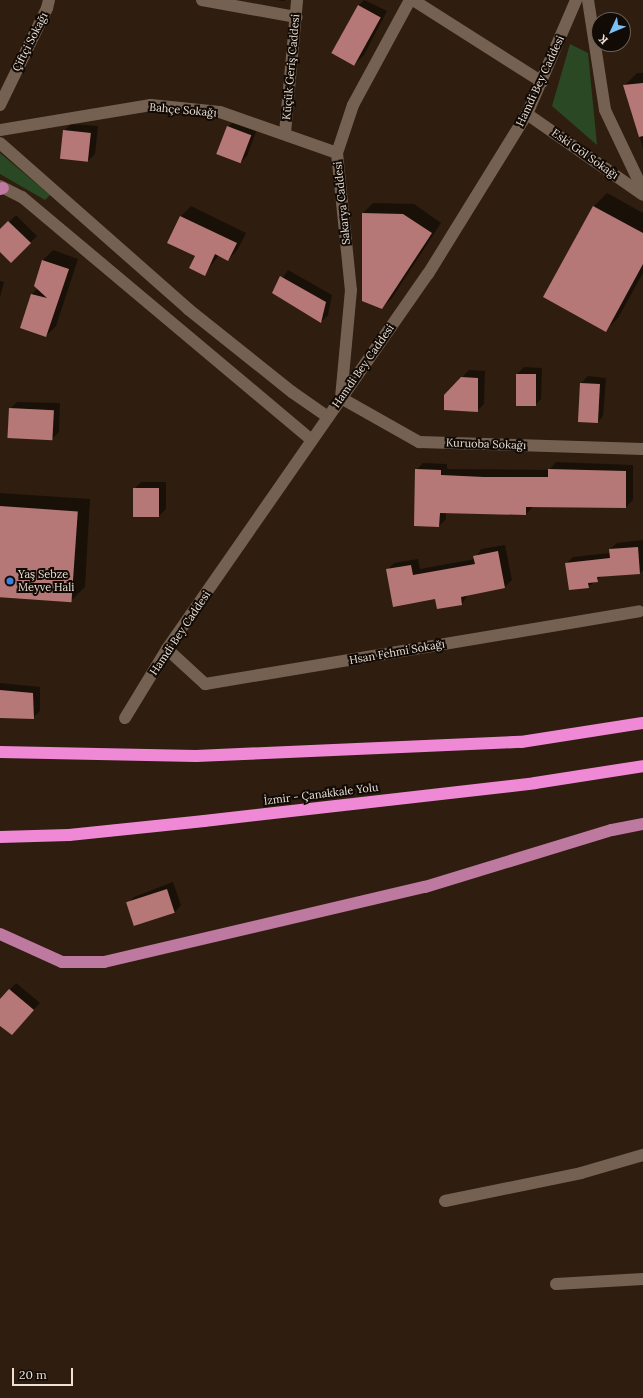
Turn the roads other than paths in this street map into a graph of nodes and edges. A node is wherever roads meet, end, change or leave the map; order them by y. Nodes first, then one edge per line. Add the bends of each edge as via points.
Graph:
1 (48, 0) edge
2 (202, 0) edge
3 (297, 0) edge
4 (411, 0) edge
5 (576, 0) edge
6 (588, 0) edge
7 (296, 17) junction
8 (542, 82) junction
9 (0, 105) edge
10 (527, 114) junction
11 (0, 130) edge
12 (285, 133) junction
13 (0, 143) edge
14 (337, 153) junction
15 (1, 188) edge
16 (643, 190) edge
17 (643, 195) edge
18 (341, 398) junction
19 (328, 417) junction
20 (312, 440) junction
21 (643, 449) edge
22 (639, 611) dead end
23 (167, 649) junction
24 (125, 718) dead end
25 (643, 723) edge
26 (0, 752) edge
27 (643, 766) edge
28 (643, 824) edge
29 (0, 837) edge
30 (0, 934) edge
31 (643, 1155) edge
32 (445, 1201) dead end
33 (643, 1279) edge
34 (556, 1284) dead end

1 - 9 street, Çiftçi Sokağı via 47,8
2 - 7 street
3 - 7 street, Küçük Geriş Caddesi
4 - 8 street
4 - 14 street, Sakarya Caddesi via 353,105
5 - 8 street, Hamdi Bey Caddesi
6 - 16 street via 605,110
7 - 12 street, Küçük Geriş Caddesi
8 - 10 street, Hamdi Bey Caddesi
10 - 17 street, Eski Göl Sokağı
10 - 18 street, Hamdi Bey Caddesi via 428,274
11 - 12 street, Bahçe Sokağı via 151,105 220,112
12 - 14 street, Bahçe Sokağı
13 - 19 street via 188,309 292,392
14 - 18 street, Sakarya Caddesi via 351,290
15 - 20 street via 22,197
18 - 19 street, Hamdi Bey Caddesi
18 - 21 street, Kuruoba Sokağı via 419,442
19 - 20 street, Hamdi Bey Caddesi
20 - 23 street, Hamdi Bey Caddesi
22 - 23 street, Hsan Fehmi Sokağı via 206,684
23 - 24 street, Hamdi Bey Caddesi
25 - 26 highway via 513,743 196,756
27 - 29 highway, İzmir - Çanakkale Yolu via 535,783 204,821 69,835
28 - 30 main road via 612,830 425,887 104,962 62,962
31 - 32 street via 581,1174
33 - 34 street

